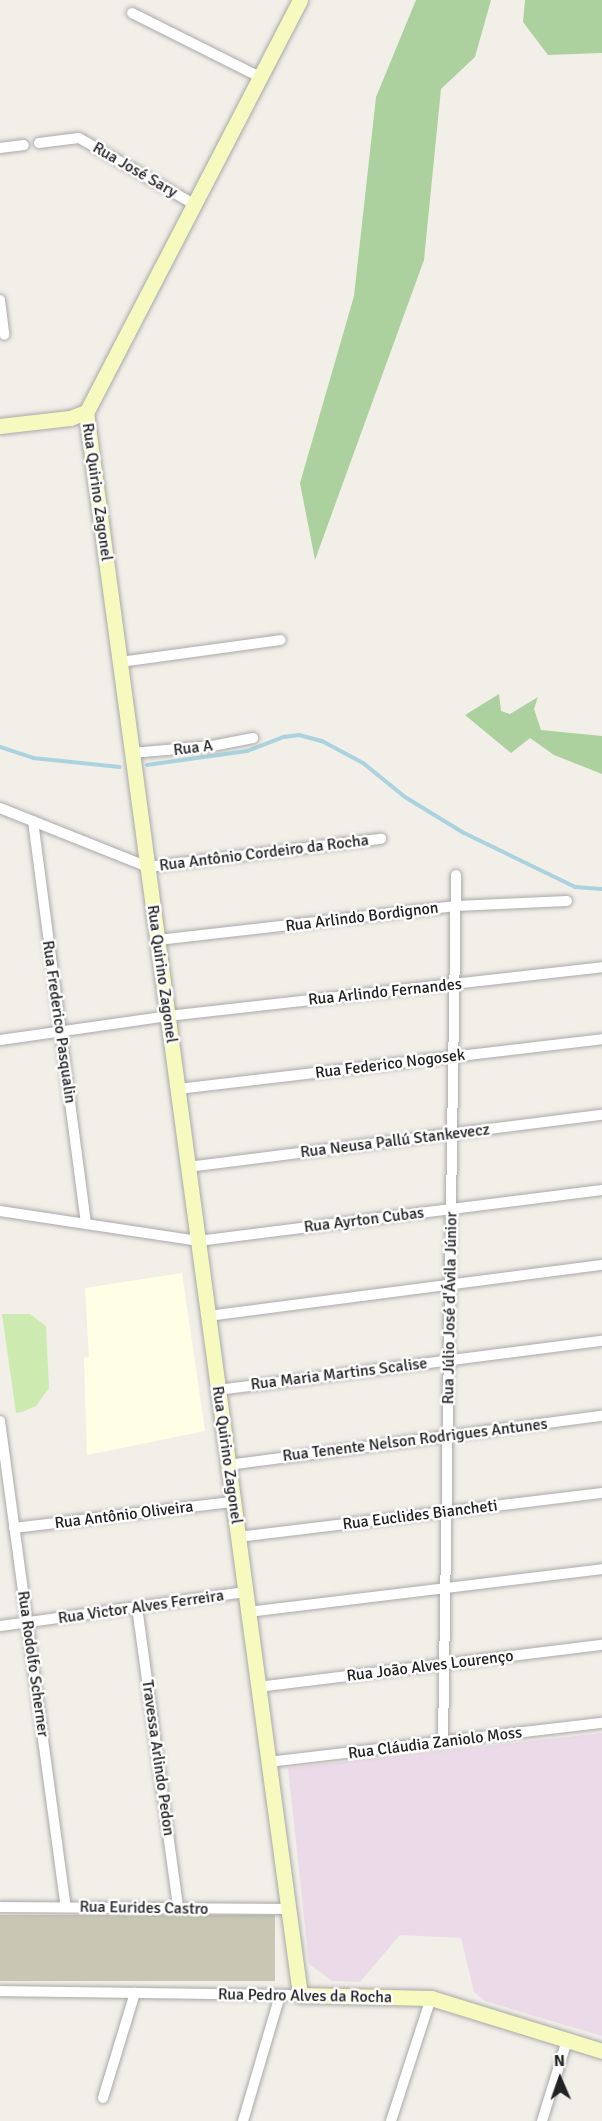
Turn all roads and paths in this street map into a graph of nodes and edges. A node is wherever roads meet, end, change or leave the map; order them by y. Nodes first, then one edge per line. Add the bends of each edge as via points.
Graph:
1 (300, 0) edge
2 (132, 13) dead end
3 (260, 77) junction
4 (39, 143) dead end
5 (24, 145) dead end
6 (0, 148) edge
7 (194, 204) junction
8 (0, 300) edge
9 (4, 335) dead end
10 (86, 412) junction
11 (0, 426) edge
12 (281, 640) dead end
13 (120, 662) junction
14 (253, 738) dead end
15 (132, 753) junction
16 (0, 808) edge
17 (33, 821) junction
18 (381, 839) dead end
19 (148, 867) junction
20 (456, 875) dead end
21 (567, 901) dead end
22 (456, 906) junction
23 (158, 940) junction
24 (602, 967) edge
25 (455, 984) junction
26 (168, 1016) junction
27 (60, 1031) junction
28 (602, 1039) edge
29 (0, 1040) edge
30 (454, 1056) junction
31 (178, 1089) junction
32 (602, 1115) edge
33 (452, 1134) junction
34 (188, 1167) junction
35 (602, 1190) edge
36 (451, 1209) junction
37 (0, 1211) edge
38 (86, 1224) junction
39 (198, 1241) junction
40 (602, 1265) edge
41 (450, 1285) junction
42 (208, 1316) junction
43 (602, 1341) edge
44 (449, 1360) junction
45 (218, 1390) junction
46 (602, 1416) edge
47 (0, 1421) edge
48 (448, 1436) junction
49 (1, 1439) edge
50 (228, 1465) junction
51 (602, 1492) edge
52 (233, 1502) junction
53 (446, 1512) junction
54 (14, 1528) junction
55 (238, 1537) junction
56 (602, 1569) edge
57 (445, 1588) junction
58 (246, 1592) junction
59 (137, 1607) junction
60 (248, 1612) junction
61 (27, 1622) junction
62 (0, 1626) edge
63 (602, 1645) edge
64 (444, 1664) junction
65 (258, 1687) junction
66 (602, 1723) edge
67 (443, 1742) junction
68 (269, 1762) junction
69 (0, 1906) edge
70 (66, 1907) junction
71 (178, 1908) junction
72 (288, 1909) junction
73 (0, 1991) edge
74 (135, 1993) junction
75 (280, 1995) junction
76 (300, 1995) junction
77 (431, 1998) junction
78 (567, 2040) junction
79 (602, 2051) edge
80 (103, 2098) dead end
81 (243, 2121) edge
82 (391, 2121) edge
83 (542, 2121) edge

1 - 3 street, Rua Quirino Zagonel
2 - 3 street
3 - 7 street, Rua Quirino Zagonel
4 - 7 street, Rua José Sary via 79,138
5 - 6 street
7 - 10 street, Rua Quirino Zagonel
8 - 9 street
10 - 11 street via 70,418
10 - 13 street, Rua Quirino Zagonel
12 - 13 street
13 - 15 street, Rua Quirino Zagonel
14 - 15 street, Rua A
15 - 19 street, Rua Quirino Zagonel
16 - 17 street
17 - 19 street
17 - 27 street, Rua Frederico Pasqualin
18 - 19 street, Rua Antônio Cordeiro da Rocha
19 - 23 street, Rua Quirino Zagonel
20 - 22 street, Rua Júlio José d'Ávila Júnior
21 - 22 street, Rua Arlindo Bordignon
22 - 23 street, Rua Arlindo Bordignon
22 - 25 street, Rua Júlio José d'Ávila Júnior
23 - 26 street, Rua Quirino Zagonel
24 - 25 street, Rua Arlindo Fernandes
25 - 26 street, Rua Arlindo Fernandes
25 - 30 street, Rua Júlio José d'Ávila Júnior
26 - 27 street, Rua Arlindo Fernandes
26 - 31 street, Rua Quirino Zagonel
27 - 29 street, Rua Arlindo Fernandes
27 - 38 street, Rua Frederico Pasqualin
28 - 30 street, Rua Federico Nogosek
30 - 31 street, Rua Federico Nogosek
30 - 33 street, Rua Júlio José d'Ávila Júnior
31 - 34 street, Rua Quirino Zagonel
32 - 33 street, Rua Neusa Pallú Stankevecz
33 - 34 street, Rua Neusa Pallú Stankevecz
33 - 36 street, Rua Júlio José d'Ávila Júnior
34 - 39 street, Rua Quirino Zagonel
35 - 36 street, Rua Ayrton Cubas
36 - 39 street, Rua Ayrton Cubas
36 - 41 street, Rua Júlio José d'Ávila Júnior
37 - 38 street, Rua Ayrton Cubas
38 - 39 street, Rua Ayrton Cubas
39 - 42 street, Rua Quirino Zagonel
40 - 41 street
41 - 42 street
41 - 44 street, Rua Júlio José d'Ávila Júnior
42 - 45 street, Rua Quirino Zagonel
43 - 44 street, Rua Maria Martins Scalise
44 - 45 street, Rua Maria Martins Scalise
44 - 48 street, Rua Júlio José d'Ávila Júnior
45 - 50 street, Rua Quirino Zagonel
46 - 48 street, Rua Tenente Nelson Rodrigues Antunes
47 - 49 street, Rua Rodolfo Scherner
48 - 50 street, Rua Tenente Nelson Rodrigues Antunes
48 - 53 street, Rua Júlio José d'Ávila Júnior
49 - 54 street, Rua Rodolfo Scherner
50 - 52 street, Rua Quirino Zagonel
51 - 53 street, Rua Euclides Biancheti
52 - 54 street, Rua Antônio Oliveira
52 - 55 street, Rua Quirino Zagonel
53 - 55 street, Rua Euclides Biancheti
53 - 57 street, Rua Júlio José d'Ávila Júnior
54 - 61 street, Rua Rodolfo Scherner
55 - 58 street, Rua Quirino Zagonel
56 - 57 street
57 - 60 street
57 - 64 street, Rua Júlio José d'Ávila Júnior
58 - 59 street, Rua Victor Alves Ferreira
58 - 60 street, Rua Quirino Zagonel
59 - 61 street, Rua Victor Alves Ferreira
59 - 71 street, Travessa Arlindo Pedon
60 - 65 street, Rua Quirino Zagonel
61 - 62 street, Rua Victor Alves Ferreira
61 - 70 street, Rua Rodolfo Scherner
63 - 64 street, Rua João Alves Lourenço
64 - 65 street, Rua João Alves Lourenço
64 - 67 street, Rua Júlio José d'Ávila Júnior
65 - 68 street, Rua Quirino Zagonel
66 - 67 street, Rua Cláudia Zaniolo Moss
67 - 68 street, Rua Cláudia Zaniolo Moss
68 - 72 street, Rua Quirino Zagonel
69 - 70 street, Rua Eurides Castro
70 - 71 street, Rua Eurides Castro
71 - 72 street, Rua Eurides Castro
72 - 76 street, Rua Quirino Zagonel
73 - 74 street, Rua Pedro Alves da Rocha
74 - 75 street, Rua Pedro Alves da Rocha
74 - 80 street
75 - 76 street, Rua Pedro Alves da Rocha
75 - 81 street
76 - 77 street, Rua Pedro Alves da Rocha
77 - 78 street, Rua Pedro Alves da Rocha
77 - 82 street
78 - 79 street, Rua Pedro Alves da Rocha
78 - 83 street

